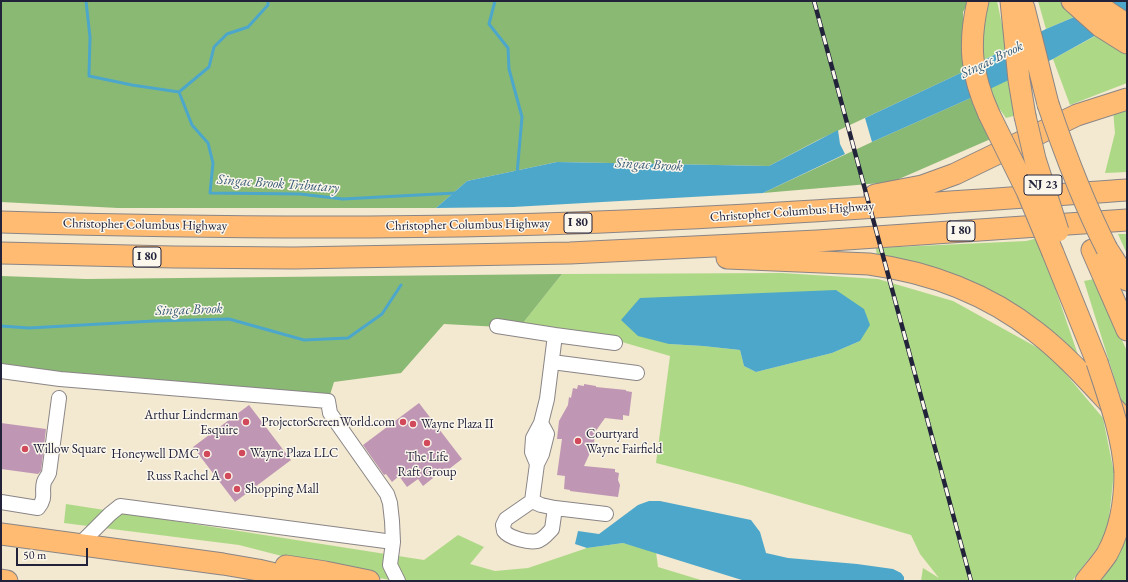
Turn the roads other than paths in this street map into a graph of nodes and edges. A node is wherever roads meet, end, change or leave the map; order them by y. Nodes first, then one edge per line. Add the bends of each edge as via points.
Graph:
1 (978, 1) edge
2 (1011, 1) edge
3 (1020, 1) edge
4 (1087, 4) edge
5 (1127, 22) edge
6 (1022, 31) junction
7 (1127, 43) edge
8 (1127, 99) edge
9 (1127, 190) edge
10 (792, 213) junction
11 (1127, 220) edge
12 (1, 222) edge
13 (1100, 249) junction
14 (1059, 252) junction
15 (1, 253) edge
16 (570, 253) junction
17 (1127, 280) edge
18 (497, 326) dead end
19 (1127, 330) edge
20 (555, 335) junction
21 (615, 343) dead end
22 (552, 362) junction
23 (1, 371) edge
24 (637, 373) dead end
25 (59, 398) dead end
26 (1127, 422) edge
27 (532, 501) junction
28 (1, 502) edge
29 (555, 508) junction
30 (606, 514) dead end
31 (1, 534) edge
32 (393, 542) junction
33 (80, 545) junction
34 (223, 564) junction
35 (1, 580) edge
36 (7, 581) edge
37 (305, 581) edge
38 (369, 581) edge
39 (398, 581) edge
40 (1086, 581) edge

1 - 14 highway, bridge via 972,34 972,61 981,95
2 - 6 highway, NJ 23
3 - 6 highway via 1024,8
4 - 5 main road
4 - 7 highway via 1108,32
6 - 13 highway, bridge via 1042,77 1063,166 1076,207
6 - 14 highway, NJ 23, bridge via 1019,80 1025,116
8 - 10 highway via 1077,115 939,180 906,190
9 - 10 highway, Christopher Columbus Highway / I 80
10 - 12 highway, Christopher Columbus Highway / I 80 via 453,226 248,227
11 - 16 highway, I 80 via 817,241
13 - 17 highway
13 - 19 highway
14 - 40 highway, NJ 23, bridge via 1118,426 1125,472 1124,504 1120,522 1107,554
15 - 16 highway, I 80 via 286,258
16 - 26 highway via 869,264 903,269 937,279 988,300 1036,332
18 - 20 lane
20 - 21 lane
20 - 22 lane
22 - 24 lane
22 - 27 lane via 547,399 541,423 533,438 532,452 537,464
23 - 32 lane via 60,379 328,401 330,413 387,494 392,513
25 - 28 lane via 43,500 38,508
27 - 29 lane
27 - 29 lane via 504,521 504,531 510,537 536,541 541,539 552,529
29 - 30 lane
31 - 33 highway
32 - 33 lane via 120,506
32 - 39 lane via 390,565
33 - 34 highway
34 - 37 highway
34 - 38 highway via 236,558
35 - 36 highway

